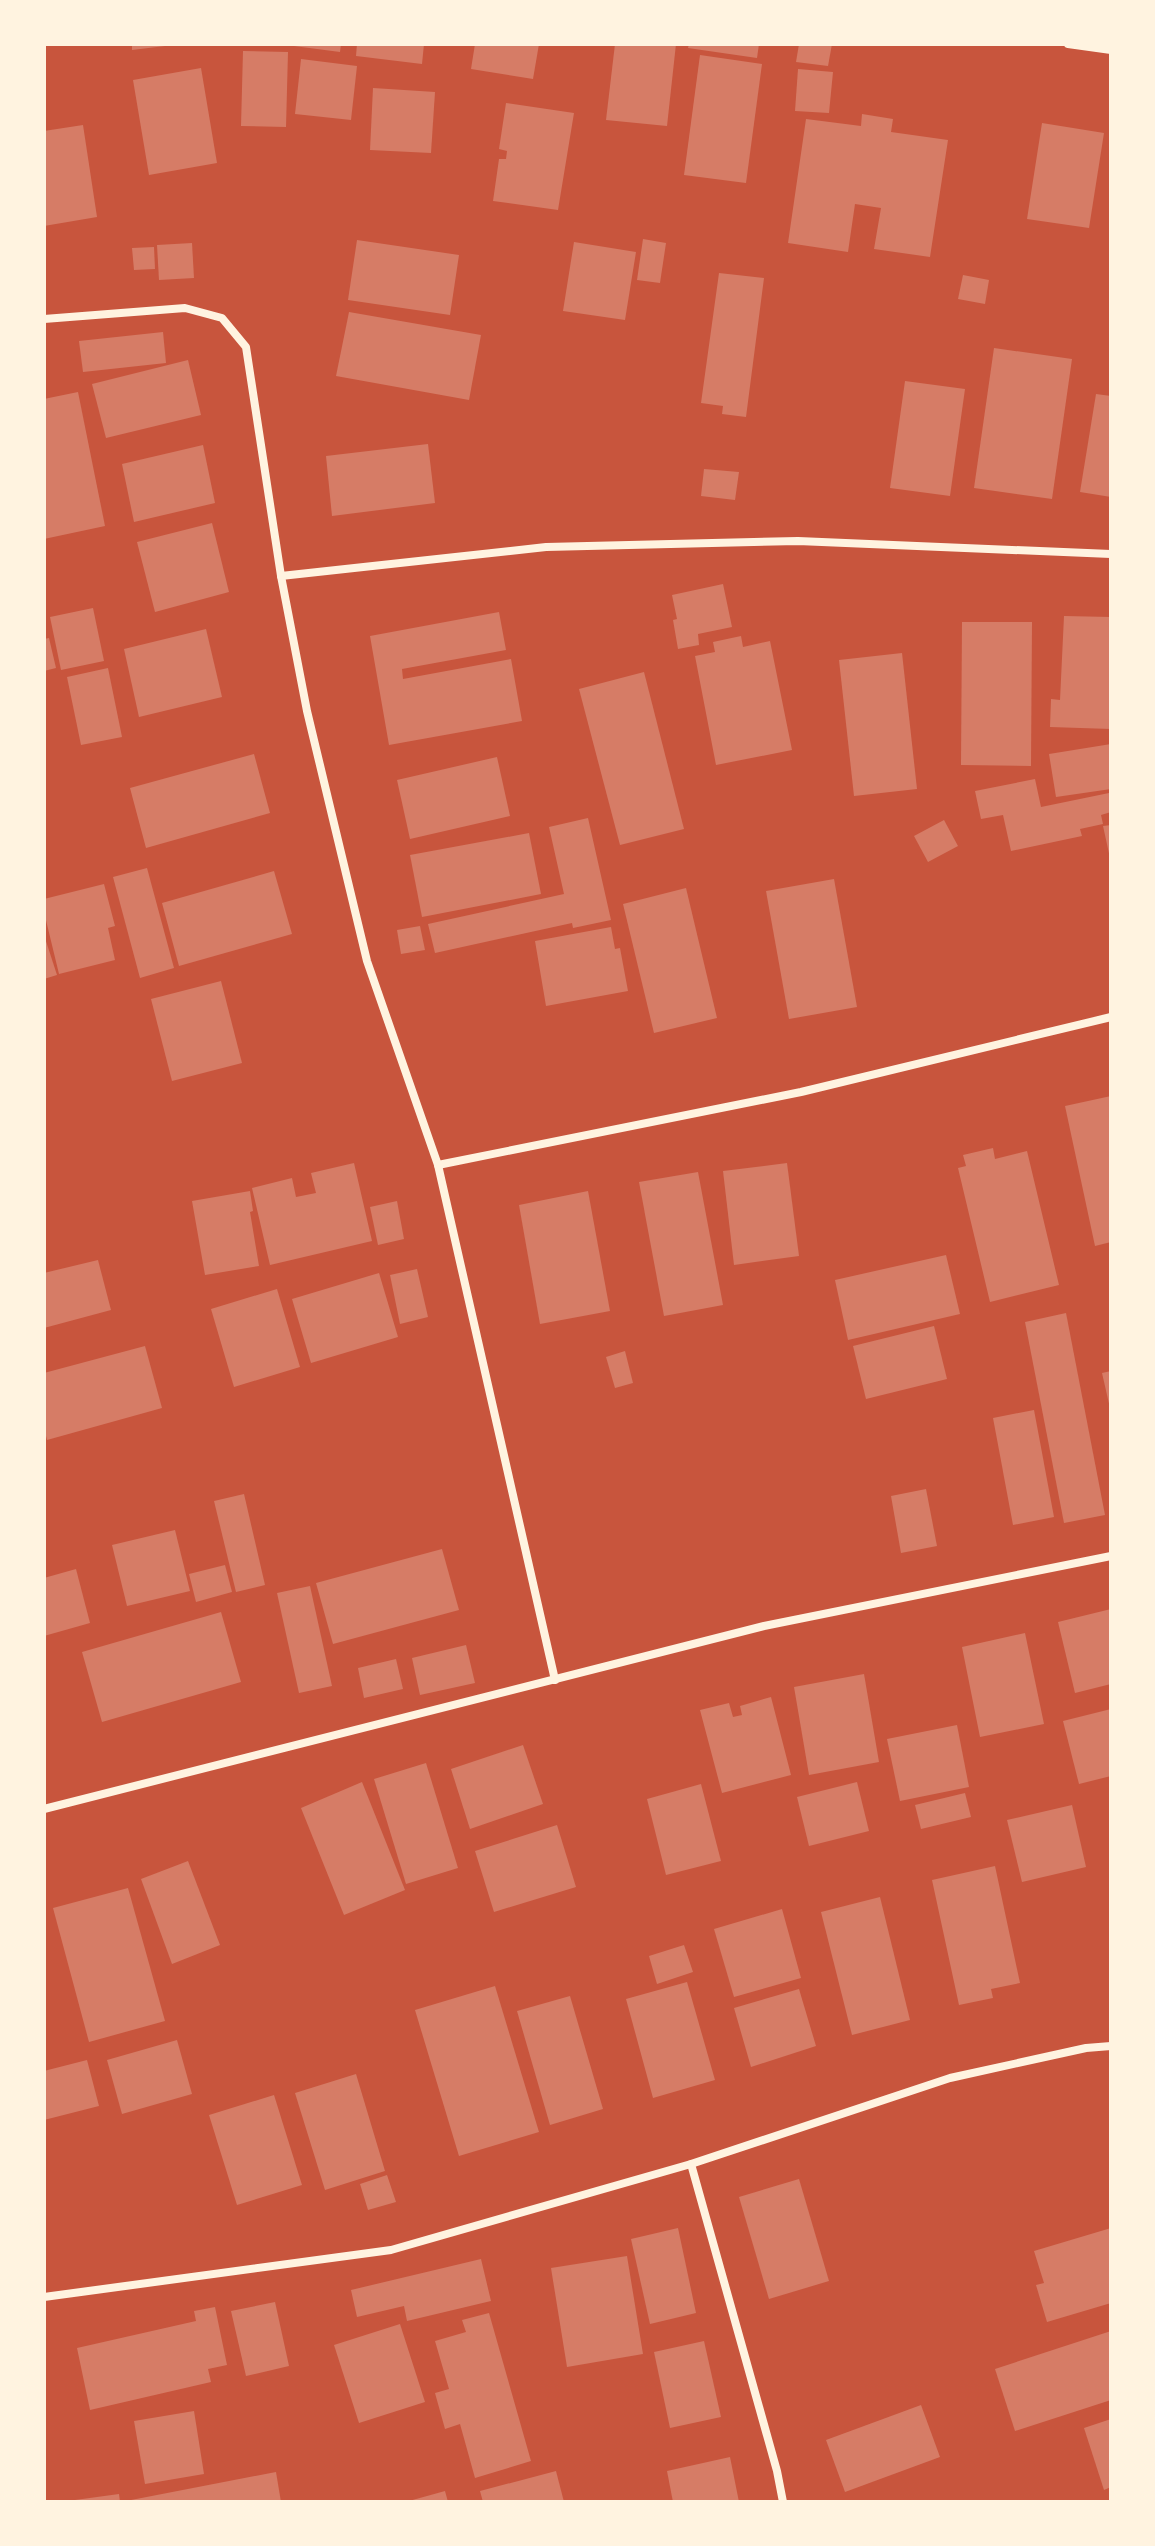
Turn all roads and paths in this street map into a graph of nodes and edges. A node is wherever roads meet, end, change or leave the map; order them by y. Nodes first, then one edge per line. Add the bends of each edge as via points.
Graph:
1 (1068, 44) edge
2 (1111, 50) edge
3 (44, 319) edge
4 (1111, 554) edge
5 (281, 576) junction
6 (1111, 1017) edge
7 (438, 1165) junction
8 (1111, 1556) edge
9 (555, 1680) junction
10 (44, 1809) edge
11 (1111, 2046) edge
12 (691, 2164) junction
13 (44, 2297) edge
14 (783, 2502) edge

1 - 2 street
3 - 5 street via 185,308 222,318 246,347
4 - 5 street via 814,541 546,547
5 - 7 street via 307,711 367,961
6 - 7 street via 801,1092
7 - 9 street
8 - 9 street via 764,1626
9 - 10 street
11 - 12 street via 950,2078
12 - 13 street via 391,2250
12 - 14 street

